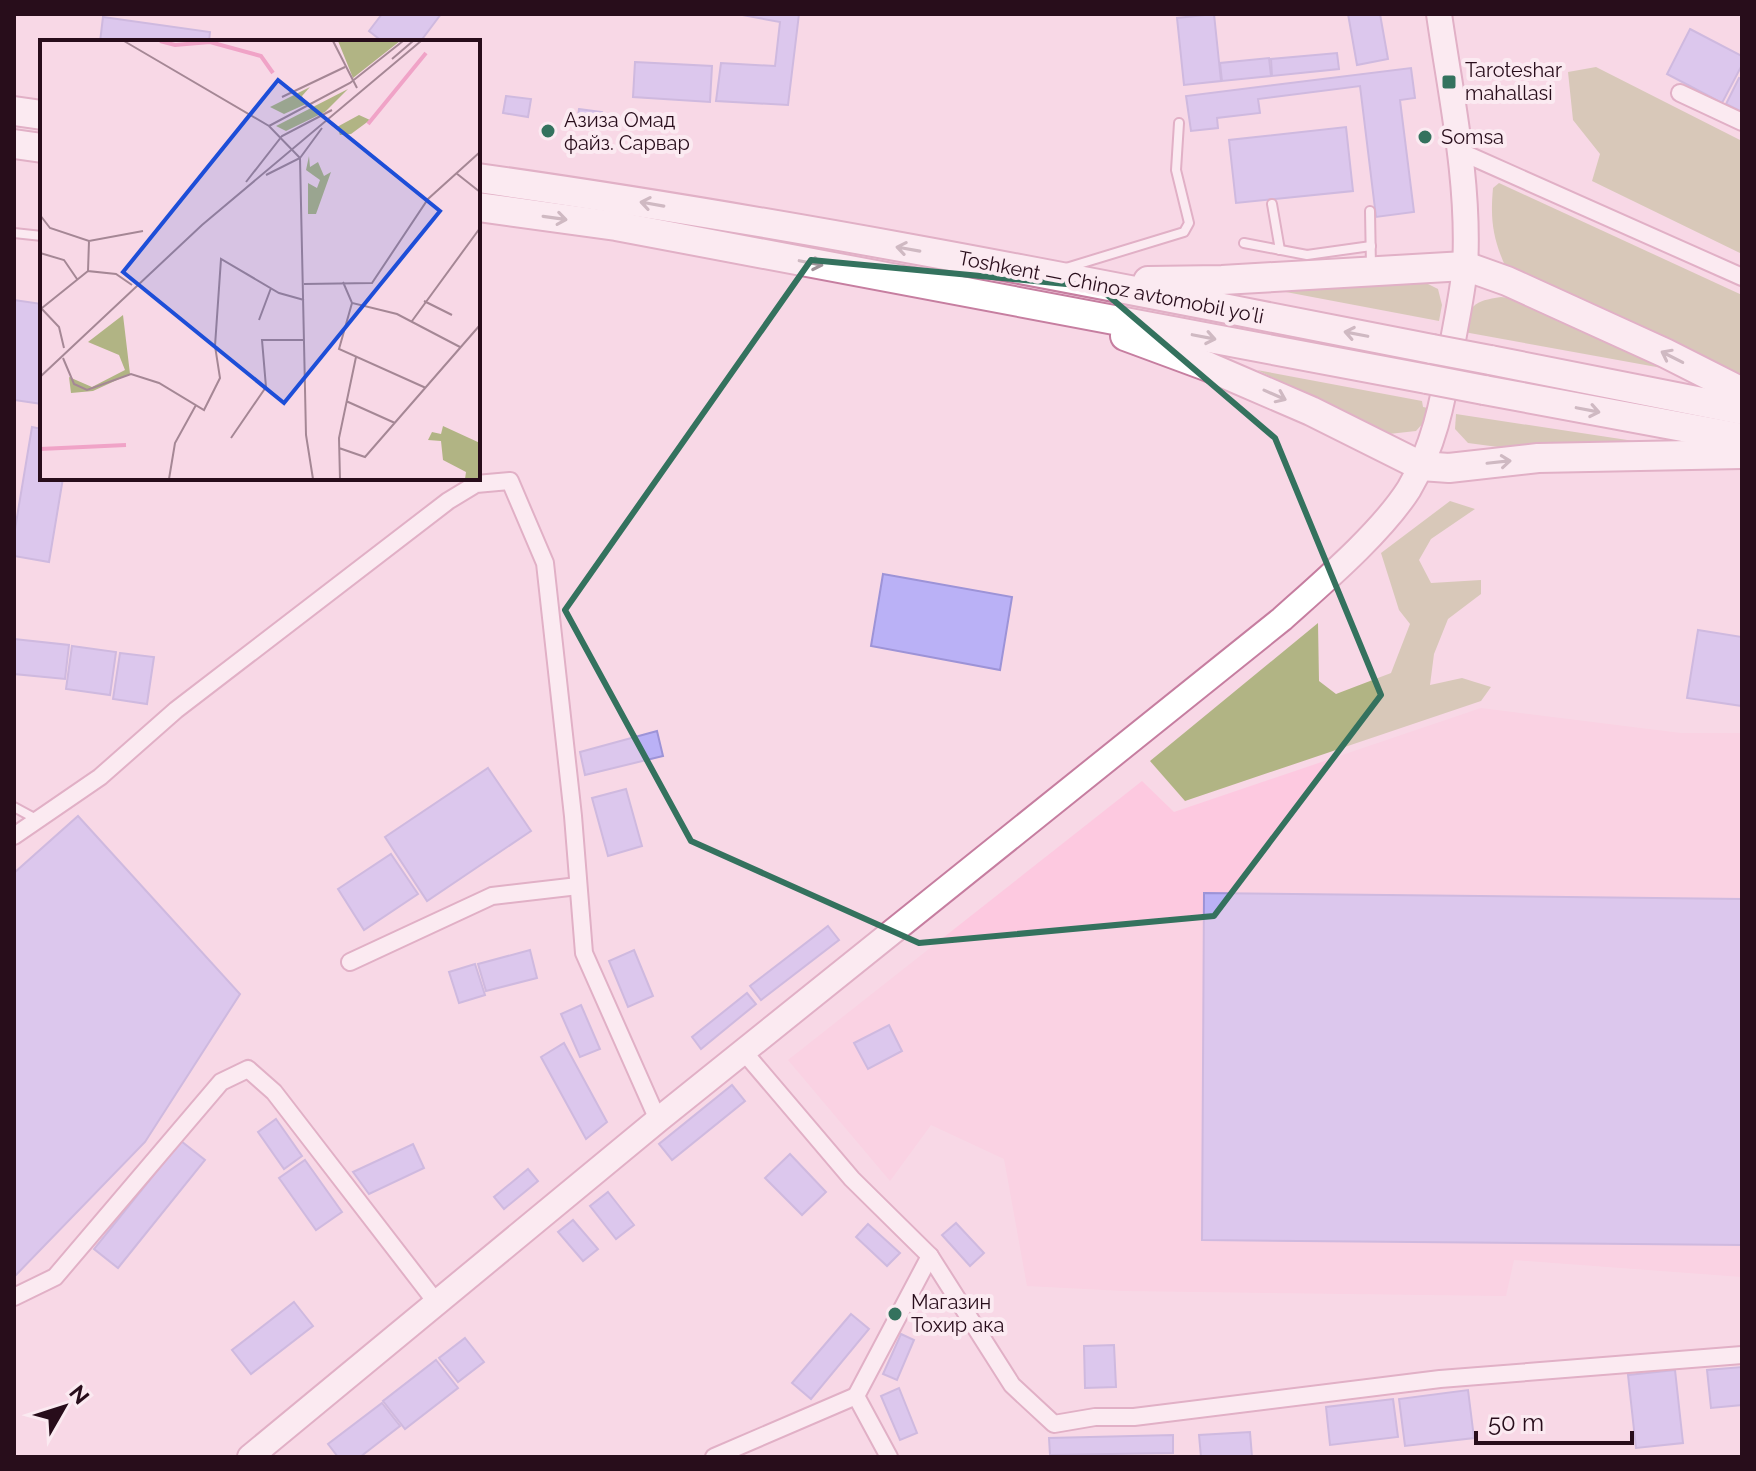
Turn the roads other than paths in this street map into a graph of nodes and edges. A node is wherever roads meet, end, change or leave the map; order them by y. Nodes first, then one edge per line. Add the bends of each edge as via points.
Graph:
1 (1439, 14) edge
2 (1680, 93) dead end
3 (14, 111) edge
4 (40, 115) edge
5 (1742, 122) edge
6 (1179, 123) dead end
7 (14, 144) edge
8 (40, 148) edge
9 (1459, 151) junction
10 (480, 178) edge
11 (1272, 204) dead end
12 (480, 207) edge
13 (1370, 211) dead end
14 (14, 233) edge
15 (40, 236) edge
16 (1244, 243) dead end
17 (1280, 250) junction
18 (1371, 259) junction
19 (1307, 265) junction
20 (1465, 266) junction
21 (1048, 273) junction
22 (1742, 277) edge
23 (1046, 307) junction
24 (1742, 392) edge
25 (1742, 410) edge
26 (1742, 438) edge
27 (1742, 454) edge
28 (1435, 467) junction
29 (14, 807) edge
30 (38, 820) junction
31 (14, 836) edge
32 (578, 886) junction
33 (350, 962) dead end
34 (744, 1052) junction
35 (658, 1120) junction
36 (930, 1256) junction
37 (14, 1297) edge
38 (436, 1302) junction
39 (1742, 1355) edge
40 (856, 1396) junction
41 (250, 1457) edge
42 (714, 1457) edge
43 (889, 1457) edge

1 - 9 main road
2 - 5 street
3 - 4 highway
6 - 21 lane via 1176,170 1189,223 1184,232
7 - 8 highway
9 - 20 main road
9 - 22 street
21 -> 10 highway, Toshkent — Chinoz avtomobil yoʻli via 629,199
11 - 17 lane
12 -> 23 highway, Toshkent — Chinoz avtomobil yoʻli via 616,226
13 - 18 lane
14 - 15 lane
16 - 17 lane
17 - 19 lane
18 - 19 highway
18 - 20 highway
19 - 21 highway via 1222,280 1125,281
24 -> 20 highway
20 - 28 main road
25 -> 21 highway, Toshkent — Chinoz avtomobil yoʻli, bridge
23 -> 26 highway, Toshkent — Chinoz avtomobil yoʻli, bridge
23 -> 28 highway via 1252,385
28 -> 27 highway via 1538,458
28 - 34 main road via 1282,619
29 - 30 lane
30 - 31 street
30 - 32 street via 100,777 176,710 448,501 476,484 510,481 545,563
32 - 33 street via 492,896
32 - 35 street via 584,953
34 - 35 main road
34 - 36 street via 852,1179
35 - 38 main road
36 - 39 street via 1012,1385 1054,1424 1440,1379
36 - 40 street
37 - 38 street via 55,1277 221,1082 248,1069 274,1092
38 - 41 main road
40 - 42 street
40 - 43 street

